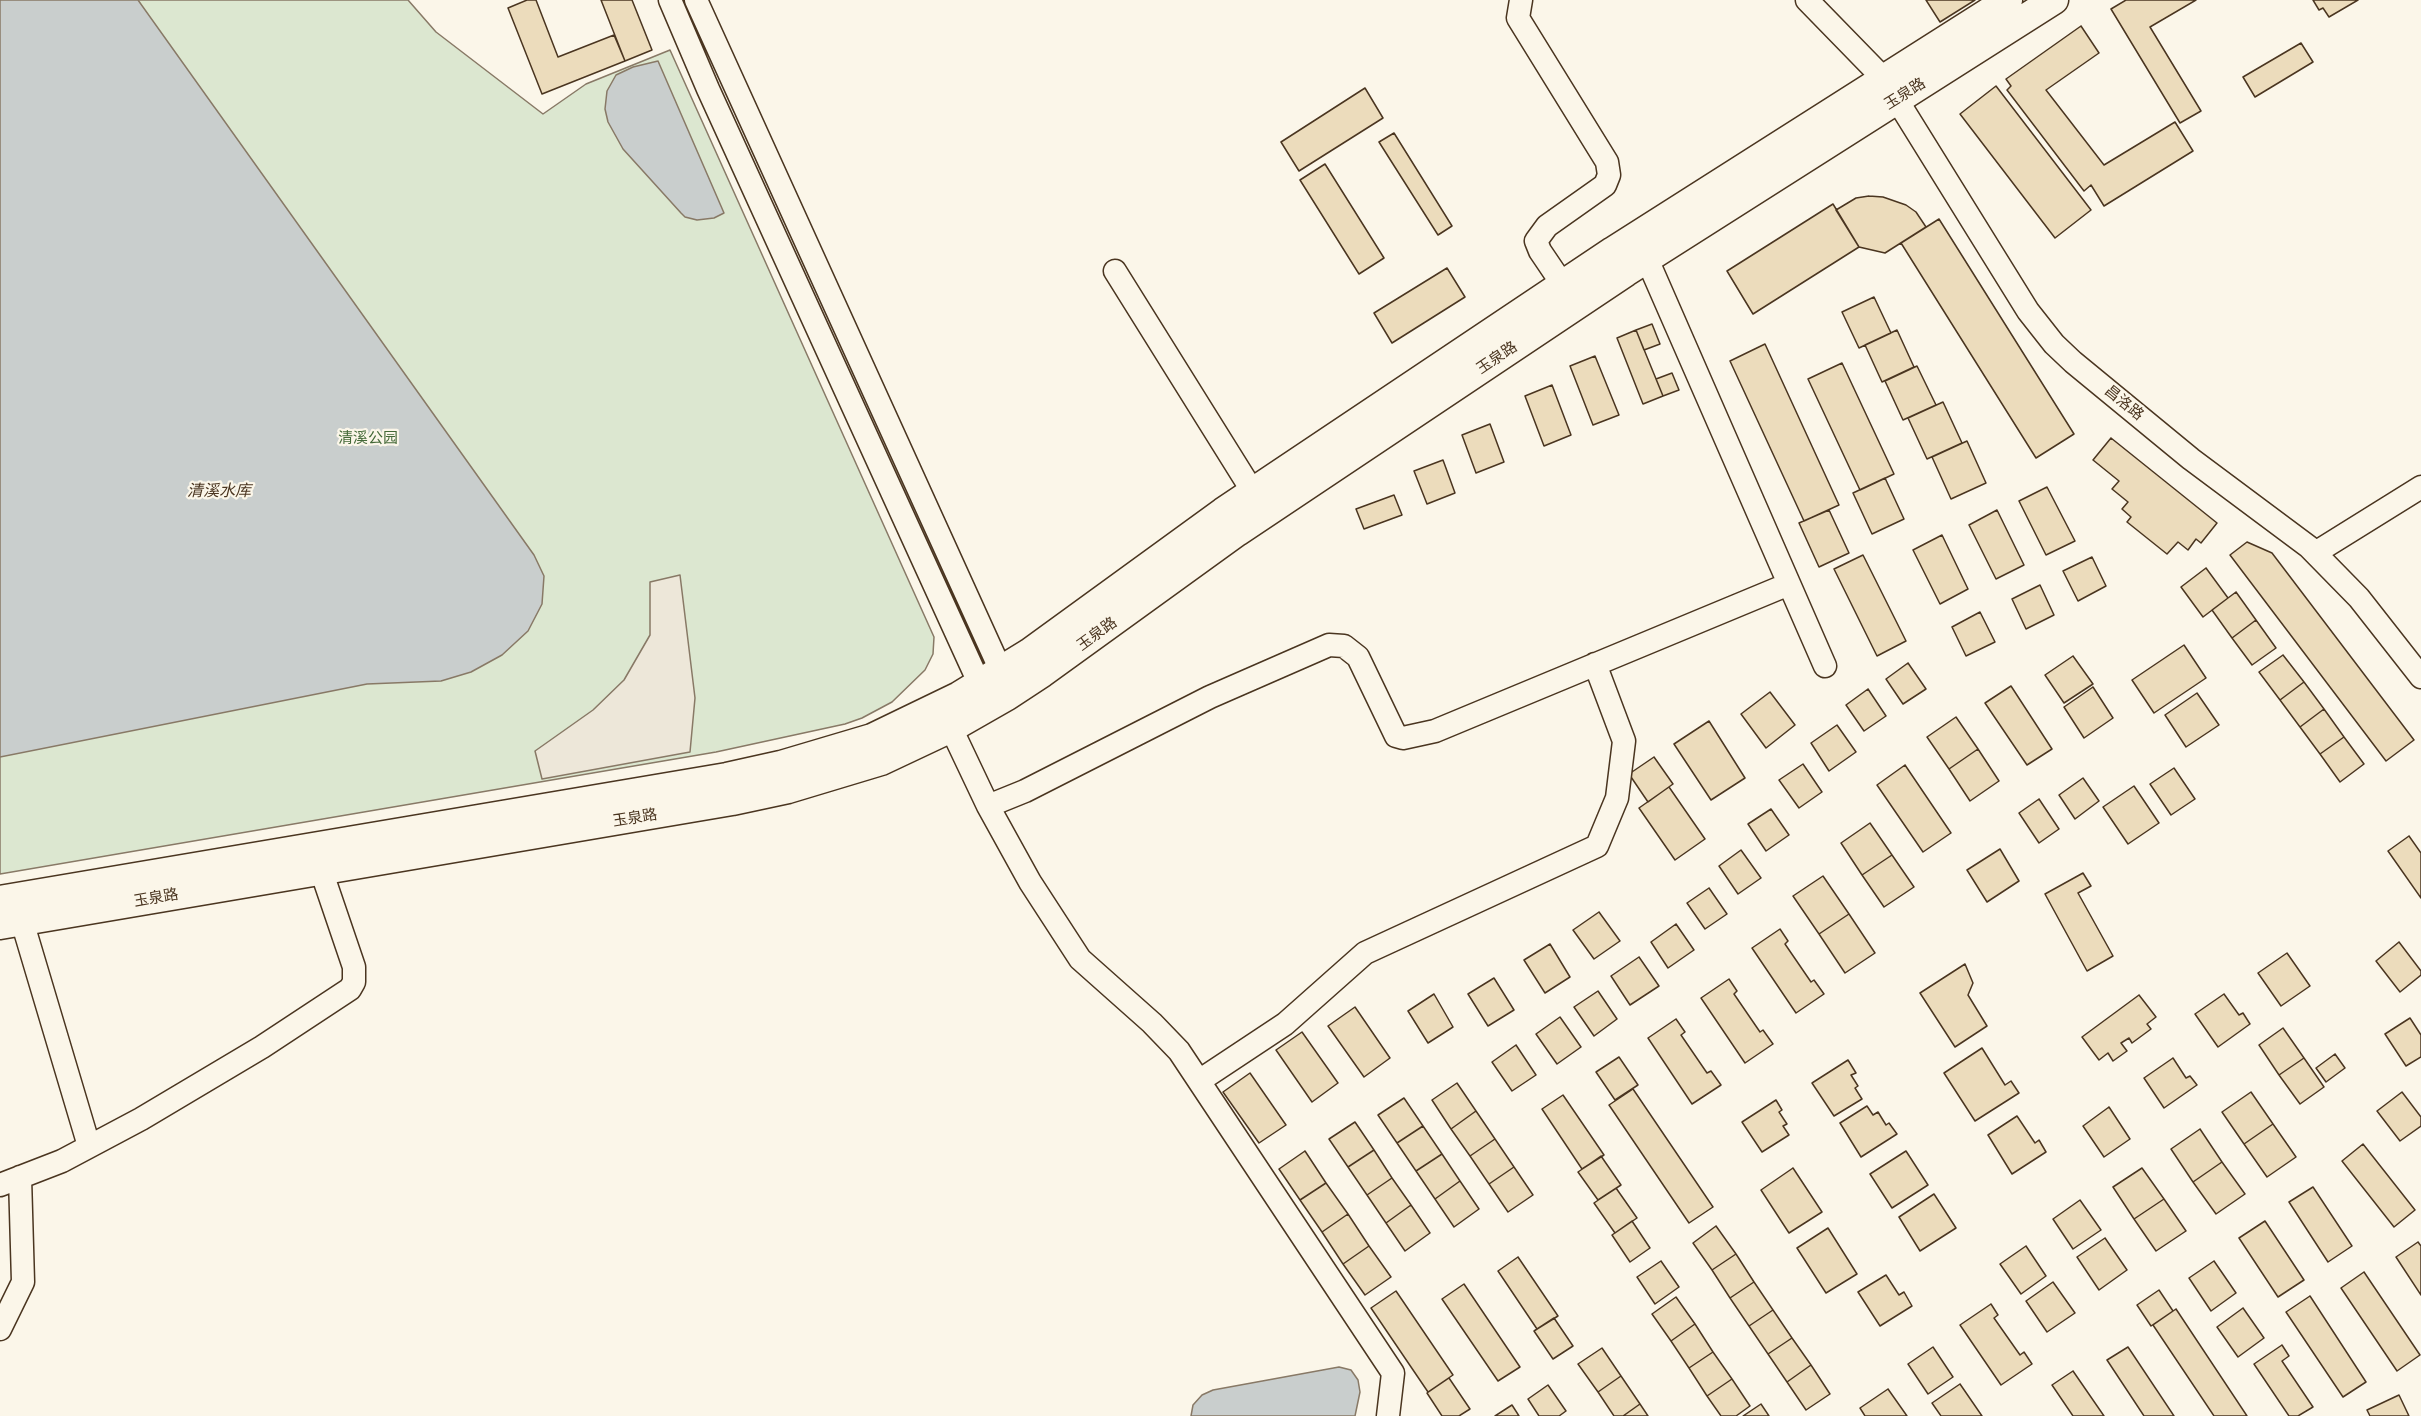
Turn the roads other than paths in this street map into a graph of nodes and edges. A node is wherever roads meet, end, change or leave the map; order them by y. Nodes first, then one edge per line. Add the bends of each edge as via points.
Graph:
1 (670, 0) edge
2 (696, 0) edge
3 (1521, 0) edge
4 (1807, 0) edge
5 (2008, 0) edge
6 (2054, 0) edge
7 (1890, 89) junction
8 (1647, 259) junction
9 (1115, 271) dead end
10 (1563, 285) junction
11 (2421, 487) edge
12 (1253, 492) junction
13 (2315, 553) junction
14 (1789, 584) junction
15 (2412, 649) edge
16 (1595, 664) junction
17 (1825, 666) dead end
18 (2421, 677) edge
19 (995, 689) junction
20 (951, 728) junction
21 (988, 806) junction
22 (321, 870) junction
23 (0, 900) edge
24 (11, 923) edge
25 (1199, 1081) junction
26 (89, 1146) junction
27 (10, 1181) edge
28 (0, 1329) edge
29 (1393, 1413) edge

1 - 19 street via 708,89
2 - 19 street
3 - 10 street via 1518,18 1607,162 1609,175 1605,185 1547,226 1536,241
4 - 7 street, 昌洛路
5 - 7 main road, 玉泉路
6 - 7 main road, 玉泉路
7 - 8 main road, 玉泉路
7 - 10 main road, 玉泉路
7 - 13 street, 昌洛路 via 2028,311 2054,344 2192,459
8 - 14 street
8 - 19 main road, 玉泉路 via 1237,532 1042,673
9 - 12 street
10 - 12 main road, 玉泉路
11 - 13 street
12 - 19 main road, 玉泉路
13 - 15 street, 昌洛路
14 - 16 street
14 - 17 street
15 - 18 street, 昌洛路
16 - 21 street via 1435,731 1403,738 1396,736 1358,657 1344,646 1329,645 1210,697
16 - 25 street via 1624,741 1617,798 1597,846 1365,953 1285,1024
19 - 20 main road, 玉泉路
19 - 23 main road, 玉泉路 via 872,738 727,777
20 - 21 street
20 - 22 main road, 玉泉路 via 881,761 765,794
21 - 25 street via 1030,882 1080,958 1152,1023
22 - 24 main road, 玉泉路
22 - 26 street via 354,967 350,989 262,1047
24 - 26 street
25 - 29 street via 1393,1373
26 - 27 street
27 - 28 street via 23,1282

